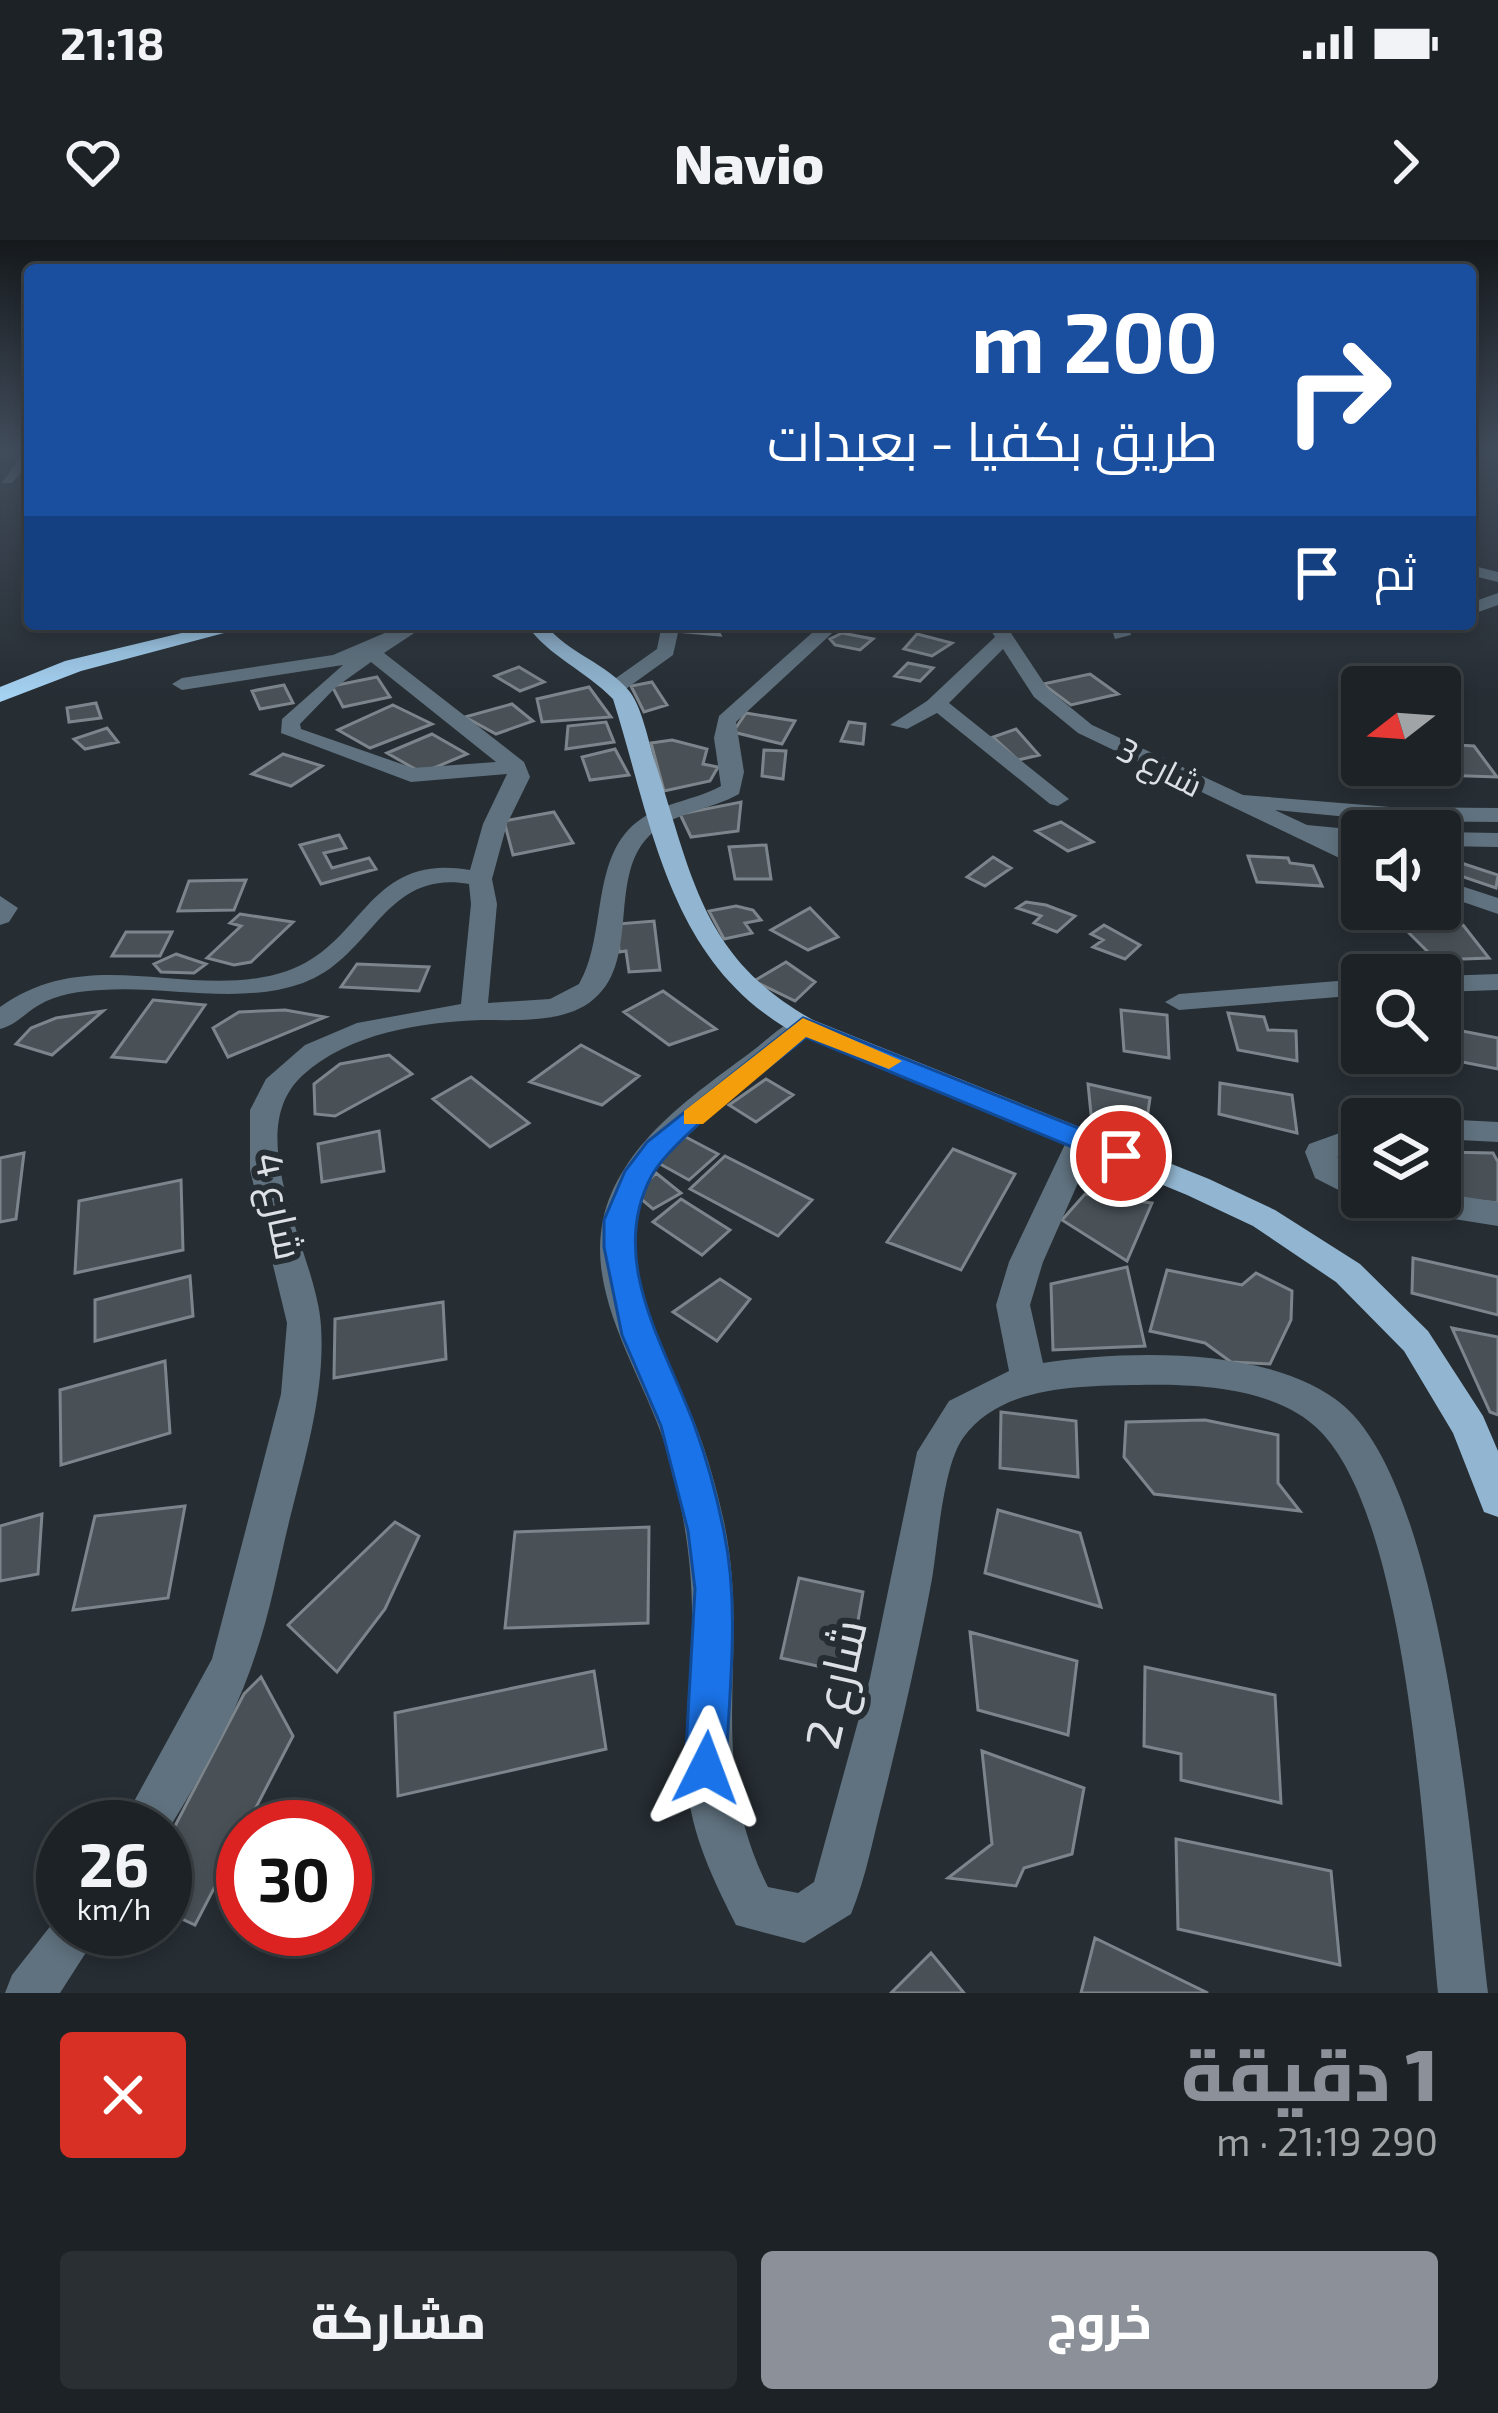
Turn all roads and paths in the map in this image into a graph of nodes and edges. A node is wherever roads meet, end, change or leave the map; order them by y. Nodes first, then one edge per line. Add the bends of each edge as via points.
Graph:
1 (181, 630) edge
2 (222, 630) edge
3 (410, 630) edge
4 (540, 630) edge
5 (670, 630) edge
6 (826, 630) edge
7 (1002, 631) edge
8 (379, 650) junction
9 (0, 680) edge
10 (182, 684) dead end
11 (616, 687) junction
12 (0, 695) edge
13 (940, 706) junction
14 (900, 725) dead end
15 (516, 767) junction
16 (1058, 799) dead end
17 (1224, 799) junction
18 (1498, 815) edge
19 (660, 817) junction
20 (1282, 827) junction
21 (1341, 834) edge
22 (1461, 839) edge
23 (1498, 840) edge
24 (1341, 851) edge
25 (479, 879) junction
26 (1461, 893) edge
27 (0, 903) edge
28 (1498, 906) edge
29 (0, 917) edge
30 (1498, 982) edge
31 (1461, 983) edge
32 (1341, 989) edge
33 (1179, 1002) dead end
34 (474, 1012) junction
35 (0, 1021) edge
36 (803, 1026) junction
37 (1461, 1130) edge
38 (1498, 1132) edge
39 (1082, 1140) junction
40 (1341, 1144) edge
41 (1341, 1179) edge
42 (1461, 1208) edge
43 (1498, 1214) edge
44 (1029, 1379) junction
45 (1498, 1500) edge
46 (160, 1800) edge
47 (57, 1956) edge
48 (30, 1993) edge
49 (1463, 1993) edge

1 - 9 highway
2 - 12 highway via 73,666
3 - 8 street
4 - 11 main road
5 - 11 street via 666,650
6 - 19 street via 726,720 731,789
7 - 13 street
7 - 17 street, شارع 3 via 1041,693 1068,717
8 - 10 street
8 - 15 street
8 - 15 street via 319,692 289,723 292,734 411,775
11 - 19 main road via 634,720
13 - 14 street
13 - 16 street
15 - 25 street
17 - 18 street
17 - 20 street, شارع 3
19 - 34 street, شارع 4 via 626,849 599,973 585,994 552,1007
19 - 36 main road via 691,910 720,964 738,985
20 - 21 street
20 - 24 street, شارع 3
22 - 23 street
25 - 34 street
25 - 35 street via 436,874 400,885 295,977 254,985 67,986 28,998
26 - 28 street
27 - 29 street
30 - 31 street
32 - 33 street
34 - 46 street, شارع 4 via 335,1043 289,1072 267,1102 271,1194 304,1322 295,1423 233,1658 202,1732
36 - 39 main road
36 - 44 street, شارع 2 via 656,1149 619,1220 625,1290 678,1426 706,1531 714,1589 710,1807 752,1908 804,1919 834,1897 892,1678 940,1440 964,1408
37 - 38 street
39 - 44 street via 1013,1305
39 - 45 main road via 1264,1218 1348,1273 1416,1341 1470,1427
40 - 41 street via 1321,1152 1326,1170
42 - 43 street
44 - 49 street, شارع 2 via 1183,1372 1254,1383 1301,1399 1354,1439 1382,1492 1407,1583
47 - 48 street

